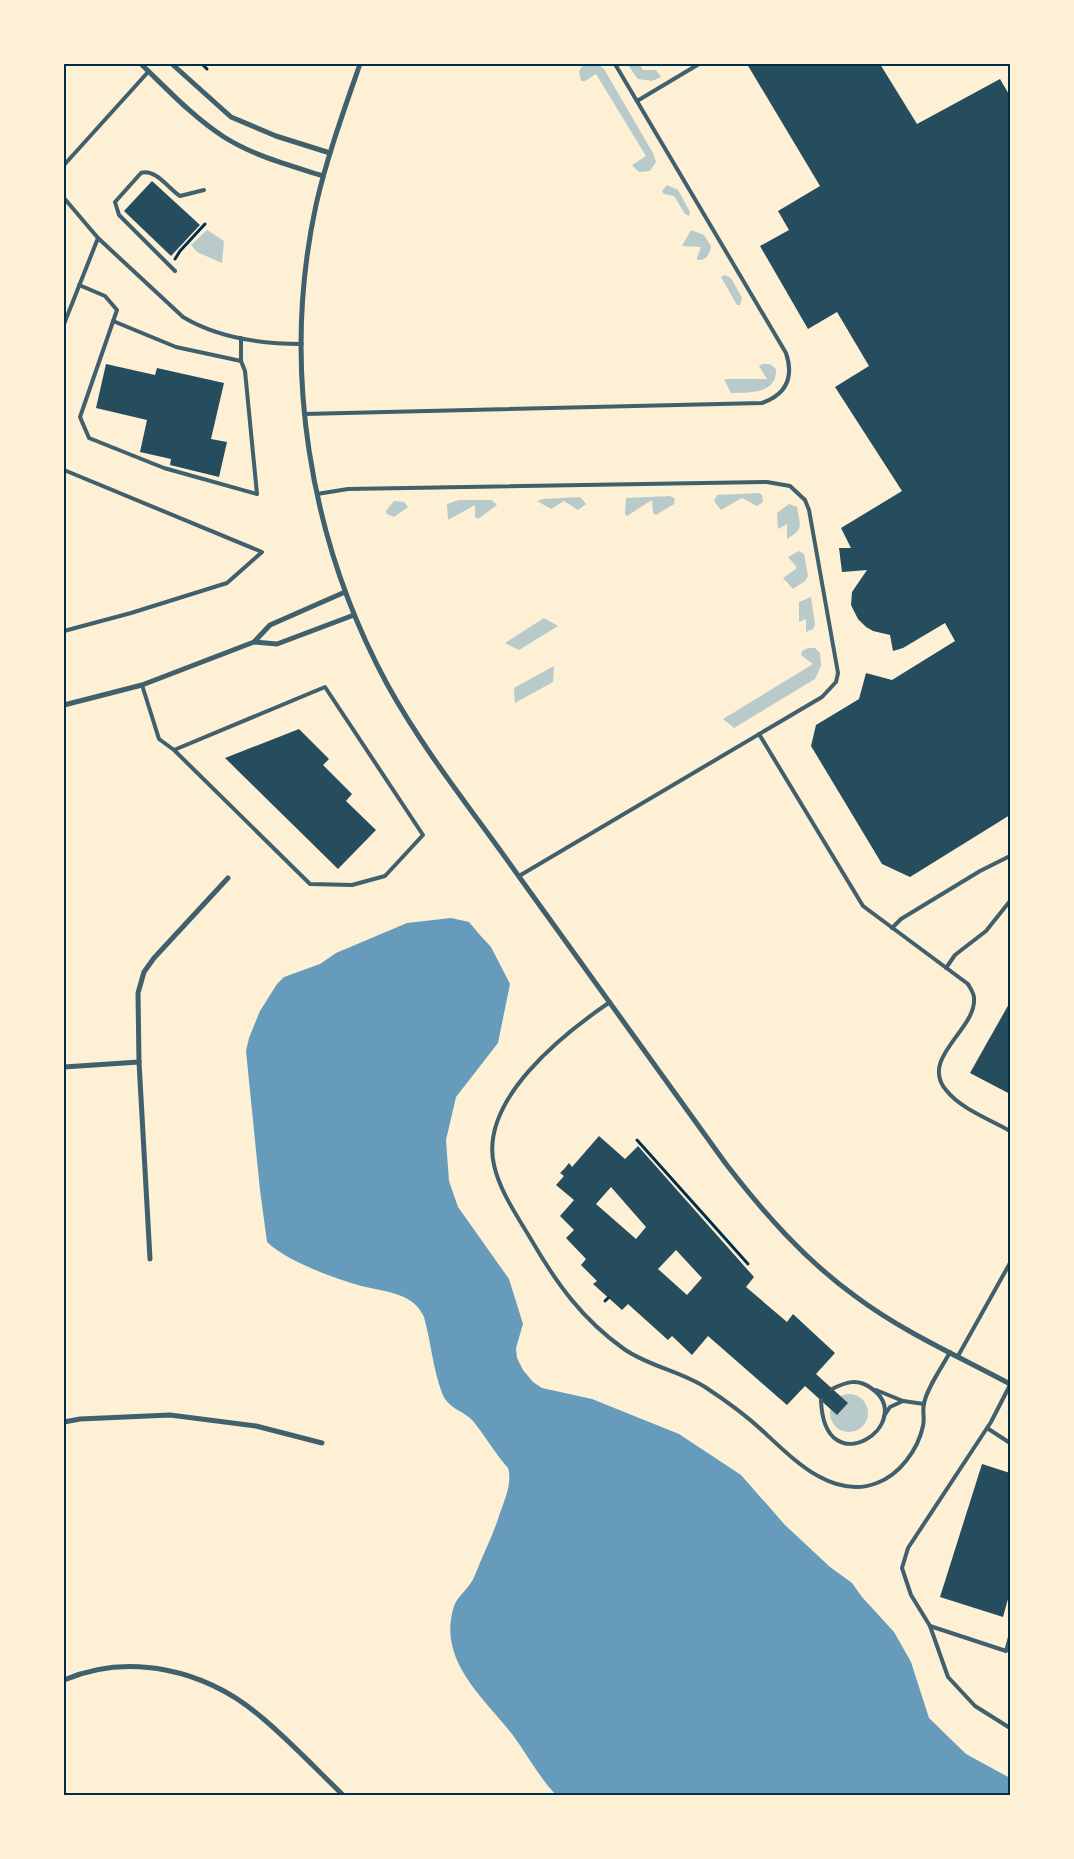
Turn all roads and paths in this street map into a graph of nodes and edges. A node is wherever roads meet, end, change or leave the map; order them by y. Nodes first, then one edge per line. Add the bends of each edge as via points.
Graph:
1 (141, 64) edge
2 (172, 64) edge
3 (202, 64) edge
4 (360, 64) edge
5 (615, 64) edge
6 (699, 64) edge
7 (207, 69) dead end
8 (149, 71) junction
9 (637, 101) junction
10 (330, 153) junction
11 (64, 165) edge
12 (323, 176) junction
13 (204, 190) dead end
14 (64, 198) edge
15 (205, 224) dead end
16 (98, 238) junction
17 (174, 260) dead end
18 (175, 271) dead end
19 (80, 285) junction
20 (113, 321) junction
21 (64, 324) edge
22 (241, 338) junction
23 (302, 344) junction
24 (241, 361) junction
25 (304, 414) junction
26 (64, 470) edge
27 (316, 495) junction
28 (345, 592) junction
29 (354, 615) junction
30 (64, 631) edge
31 (254, 642) junction
32 (142, 685) junction
33 (64, 705) edge
34 (759, 734) junction
35 (174, 750) junction
36 (1010, 856) edge
37 (519, 876) junction
38 (228, 878) dead end
39 (1010, 901) edge
40 (892, 928) junction
41 (946, 968) junction
42 (610, 1002) junction
43 (139, 1062) junction
44 (64, 1067) edge
45 (1010, 1131) edge
46 (638, 1140) dead end
47 (150, 1259) dead end
48 (1010, 1263) edge
49 (748, 1264) dead end
50 (950, 1352) junction
51 (958, 1356) junction
52 (1010, 1384) edge
53 (832, 1389) dead end
54 (874, 1390) junction
55 (821, 1400) dead end
56 (903, 1401) junction
57 (924, 1404) junction
58 (883, 1418) junction
59 (64, 1422) edge
60 (987, 1428) junction
61 (322, 1443) dead end
62 (1010, 1443) edge
63 (930, 1626) junction
64 (1010, 1637) edge
65 (64, 1680) edge
66 (1010, 1728) edge
67 (343, 1795) edge

1 - 8 street
2 - 10 street via 232,117 254,128
3 - 7 path
4 - 10 street
5 - 9 lane
6 - 9 lane
8 - 11 lane
8 - 12 street via 195,115 223,136 253,152
9 - 25 lane via 786,353 789,381 778,395 762,403
10 - 12 street
12 - 23 street via 310,236
13 - 18 lane via 180,196 154,174 145,171 115,202 119,215
14 - 16 lane
15 - 17 path
16 - 19 lane
16 - 22 lane via 183,317 199,326
19 - 20 lane via 105,296 116,310
19 - 21 lane
20 - 24 lane via 176,347
20 - 24 lane via 80,417 90,438 164,468 257,494 245,371
22 - 23 lane
22 - 24 lane
23 - 25 street
25 - 27 street
26 - 30 lane via 262,552 227,583 131,614
27 - 28 street
27 - 34 lane via 348,489 767,482 790,486 805,500 809,510 838,673 836,682 822,697
28 - 29 street
28 - 31 street via 270,625
29 - 31 street via 277,644
29 - 37 street via 411,725
31 - 32 street
32 - 33 street
32 - 35 lane via 159,739
34 - 37 lane
34 - 40 lane via 854,893 870,913
35 - 35 lane via 326,687 423,836 385,876 352,885 310,884
36 - 40 lane via 901,919
37 - 42 street
38 - 43 street via 144,972 138,992
39 - 41 lane via 986,931 955,955
40 - 41 lane
41 - 45 lane via 968,984 974,996 973,1011 939,1066 942,1084 959,1101
42 - 50 street via 726,1164 786,1235 856,1297 898,1325
42 - 57 lane via 565,1037 528,1072 499,1116 492,1141 494,1165 503,1188 565,1292 590,1323 626,1351 704,1386 764,1432 806,1470 833,1484 875,1484 891,1476 909,1458 923,1429
43 - 44 street
43 - 47 street
46 - 49 path
48 - 51 lane
50 - 51 street
50 - 57 lane
51 - 52 street
52 - 60 lane
53 - 54 lane via 845,1382 856,1381
54 - 56 lane
54 - 58 lane via 883,1408
55 - 58 lane via 822,1422 827,1431 844,1443 860,1442 873,1436
56 - 57 lane
56 - 58 lane via 890,1407
59 - 61 street via 170,1415 256,1426
60 - 62 lane
60 - 63 lane via 908,1548 902,1568 911,1595
63 - 64 lane via 1006,1651
63 - 66 lane via 948,1677 975,1706
65 - 67 street via 96,1669 121,1666 144,1666 189,1675 217,1687 260,1715

